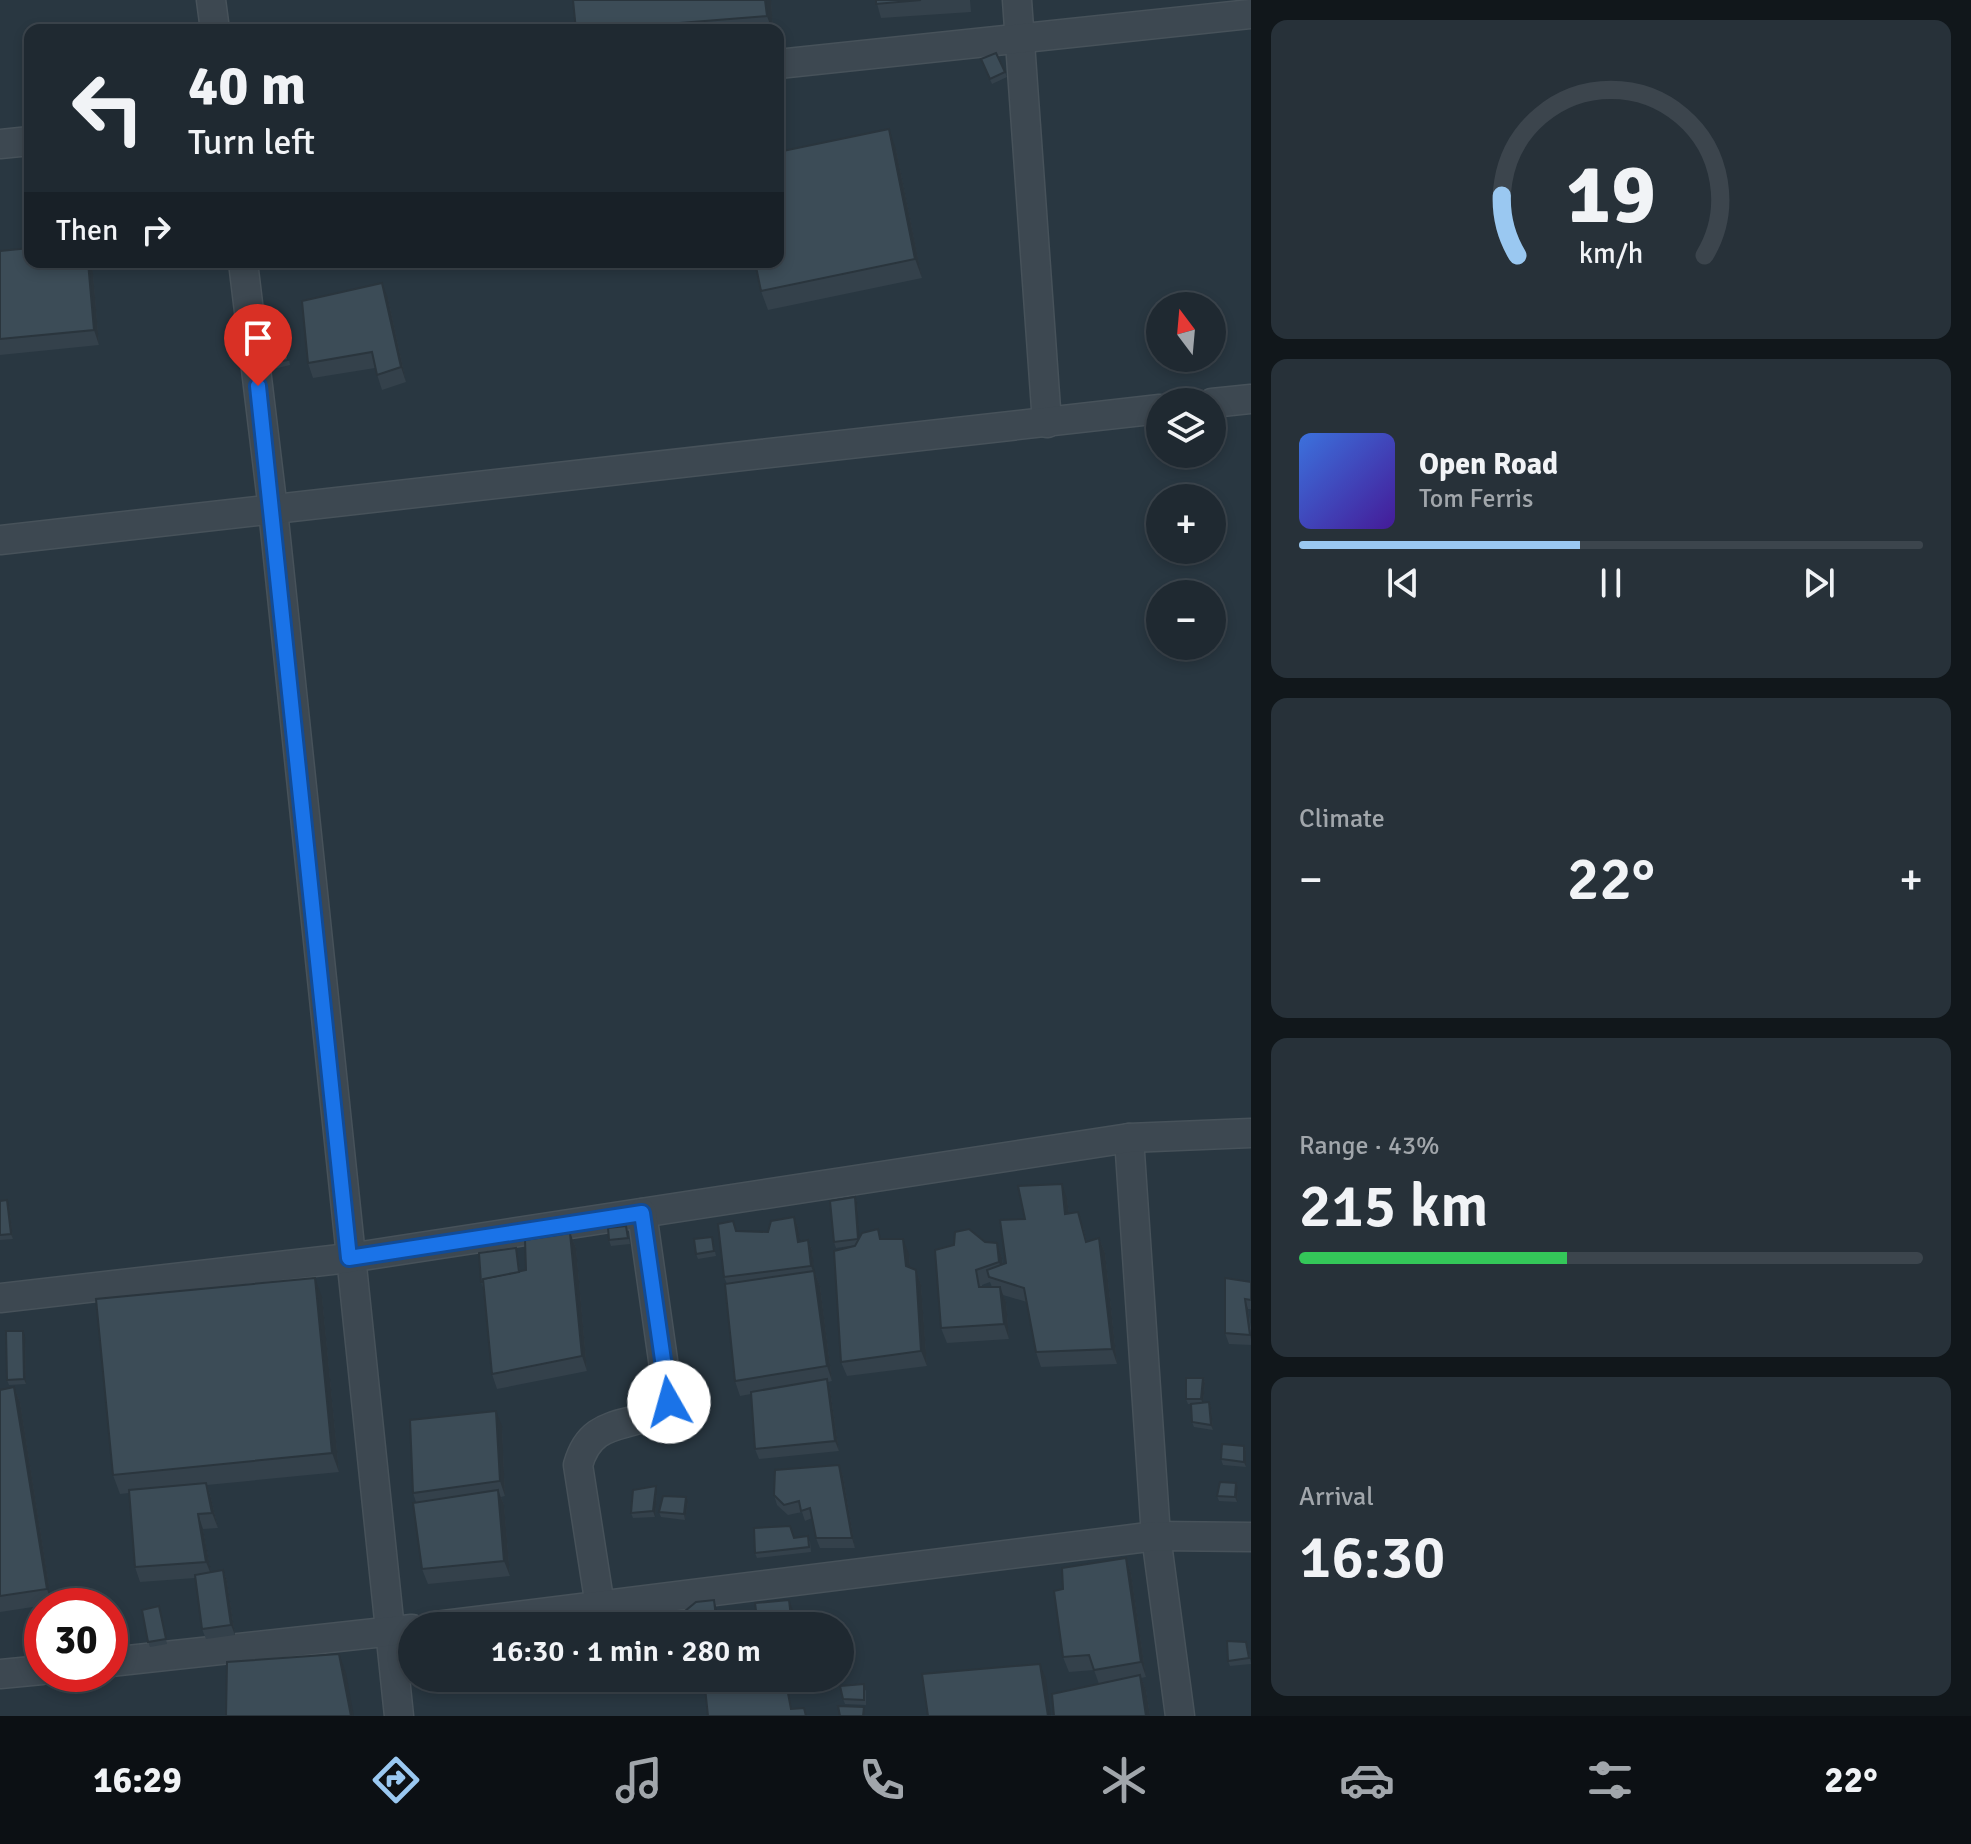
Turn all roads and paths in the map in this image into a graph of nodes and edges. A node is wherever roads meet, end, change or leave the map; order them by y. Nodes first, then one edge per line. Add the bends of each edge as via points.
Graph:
1 (211, 0) edge
2 (1017, 0) edge
3 (1251, 14) edge
4 (214, 24) edge
5 (1020, 38) junction
6 (784, 63) edge
7 (24, 142) edge
8 (0, 144) edge
9 (244, 268) edge
10 (1251, 399) edge
11 (1226, 402) edge
12 (1146, 411) edge
13 (1047, 423) junction
14 (273, 510) junction
15 (0, 540) edge
16 (1251, 1133) edge
17 (1129, 1138) junction
18 (642, 1213) junction
19 (349, 1258) junction
20 (0, 1298) edge
21 (1156, 1536) junction
22 (1251, 1537) edge
23 (600, 1606) junction
24 (551, 1612) edge
25 (398, 1615) edge
26 (398, 1630) edge
27 (128, 1660) edge
28 (24, 1672) edge
29 (0, 1674) edge
30 (399, 1692) edge
31 (399, 1716) edge
32 (1180, 1716) edge

1 - 4 street
2 - 5 street
3 - 5 street
5 - 6 street
5 - 13 street
7 - 8 street
9 - 14 street
10 - 11 street
12 - 13 street
13 - 14 street
14 - 15 street
14 - 19 street
16 - 17 street
17 - 18 street
17 - 21 street
18 - 19 street
18 - 23 street via 669,1402 658,1413 594,1434 584,1445 578,1465
19 - 20 street
19 - 25 street
21 - 22 street
21 - 23 street
21 - 32 street
23 - 24 street
26 - 27 street
28 - 29 street
30 - 31 street

